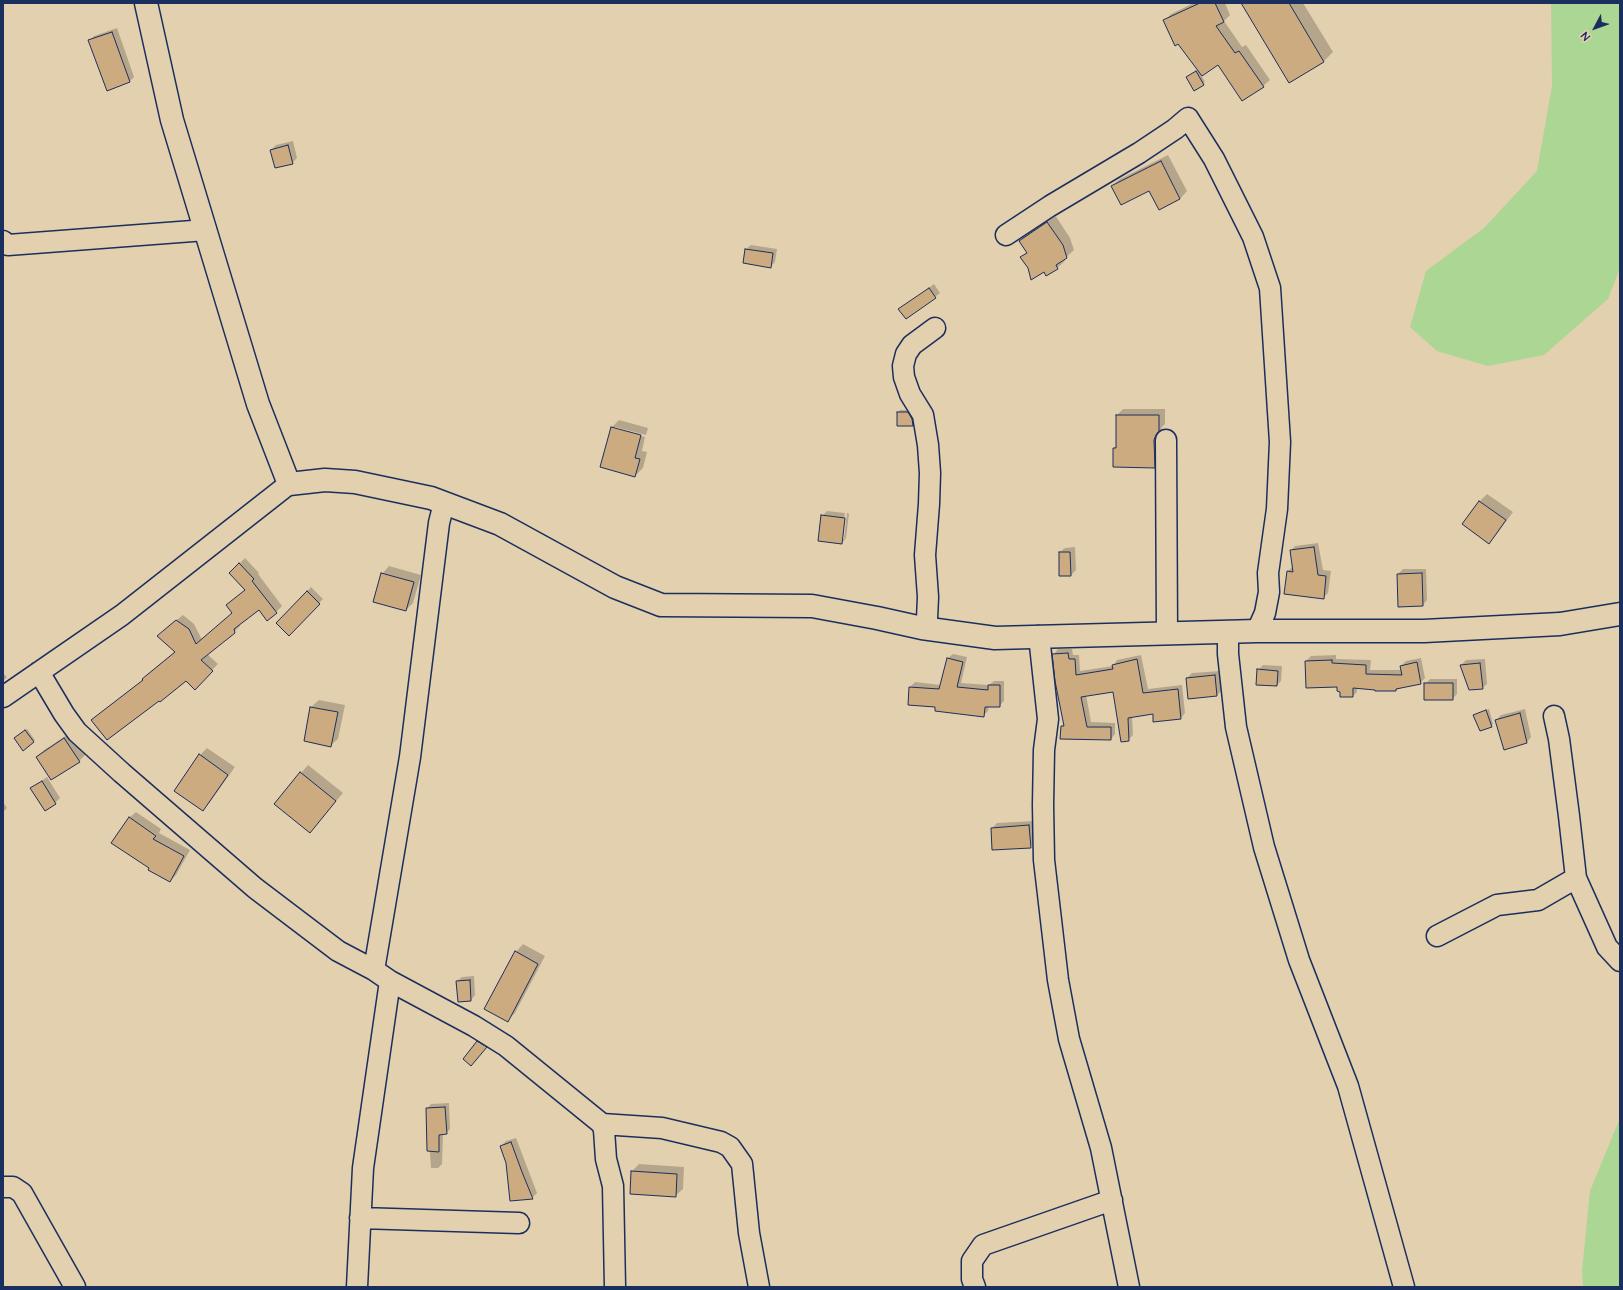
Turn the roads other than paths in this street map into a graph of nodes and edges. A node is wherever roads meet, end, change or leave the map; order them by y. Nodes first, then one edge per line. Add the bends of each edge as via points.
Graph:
1 (146, 3) edge
2 (206, 230) junction
3 (1006, 235) dead end
4 (3, 241) edge
5 (935, 328) dead end
6 (1166, 440) dead end
7 (290, 484) junction
8 (444, 503) junction
9 (1620, 614) edge
10 (922, 628) junction
11 (1257, 631) junction
12 (1228, 632) junction
13 (1167, 633) junction
14 (1040, 636) junction
15 (39, 672) junction
16 (3, 697) edge
17 (1554, 716) dead end
18 (1576, 878) junction
19 (1437, 936) dead end
20 (1620, 961) edge
21 (382, 976) junction
22 (602, 1124) junction
23 (3, 1187) edge
24 (1112, 1200) junction
25 (360, 1218) junction
26 (519, 1223) dead end
27 (75, 1287) edge
28 (357, 1287) edge
29 (615, 1287) edge
30 (759, 1287) edge
31 (975, 1287) edge
32 (1129, 1287) edge
33 (1404, 1287) edge

1 - 2 main road via 172,120
2 - 4 street via 8,245
2 - 7 main road via 258,404
3 - 11 street via 1139,153 1188,118 1214,159 1253,237 1270,288 1280,442 1277,509 1268,573 1269,592 1265,613
5 - 10 street via 912,345 906,354 904,366 904,377 910,394 922,415 928,452 929,504 925,555 928,596 927,619
6 - 13 street
7 - 8 main road via 326,480 355,482
7 - 15 street via 122,615
8 - 10 main road via 500,524 615,586 662,605 812,606
8 - 21 street via 439,523
9 - 11 main road via 1560,624 1424,631
10 - 14 main road via 995,638
11 - 12 main road
12 - 13 main road
12 - 33 street via 1236,727 1264,847 1299,960 1348,1086
13 - 14 main road
14 - 24 street via 1048,719 1042,805 1044,860 1058,980 1069,1039 1101,1148
15 - 16 street
15 - 21 street via 77,732 117,769 255,888 338,951
17 - 18 street
18 - 19 street via 1538,900 1497,905
18 - 20 street via 1607,947
21 - 22 street via 506,1046
21 - 25 street
22 - 29 street via 606,1159 613,1186
22 - 30 street via 662,1128 721,1142 730,1147 742,1164 749,1233
23 - 27 street via 13,1187 22,1193
24 - 31 street via 983,1245 972,1261 972,1279
24 - 32 street
25 - 26 street
25 - 28 street

